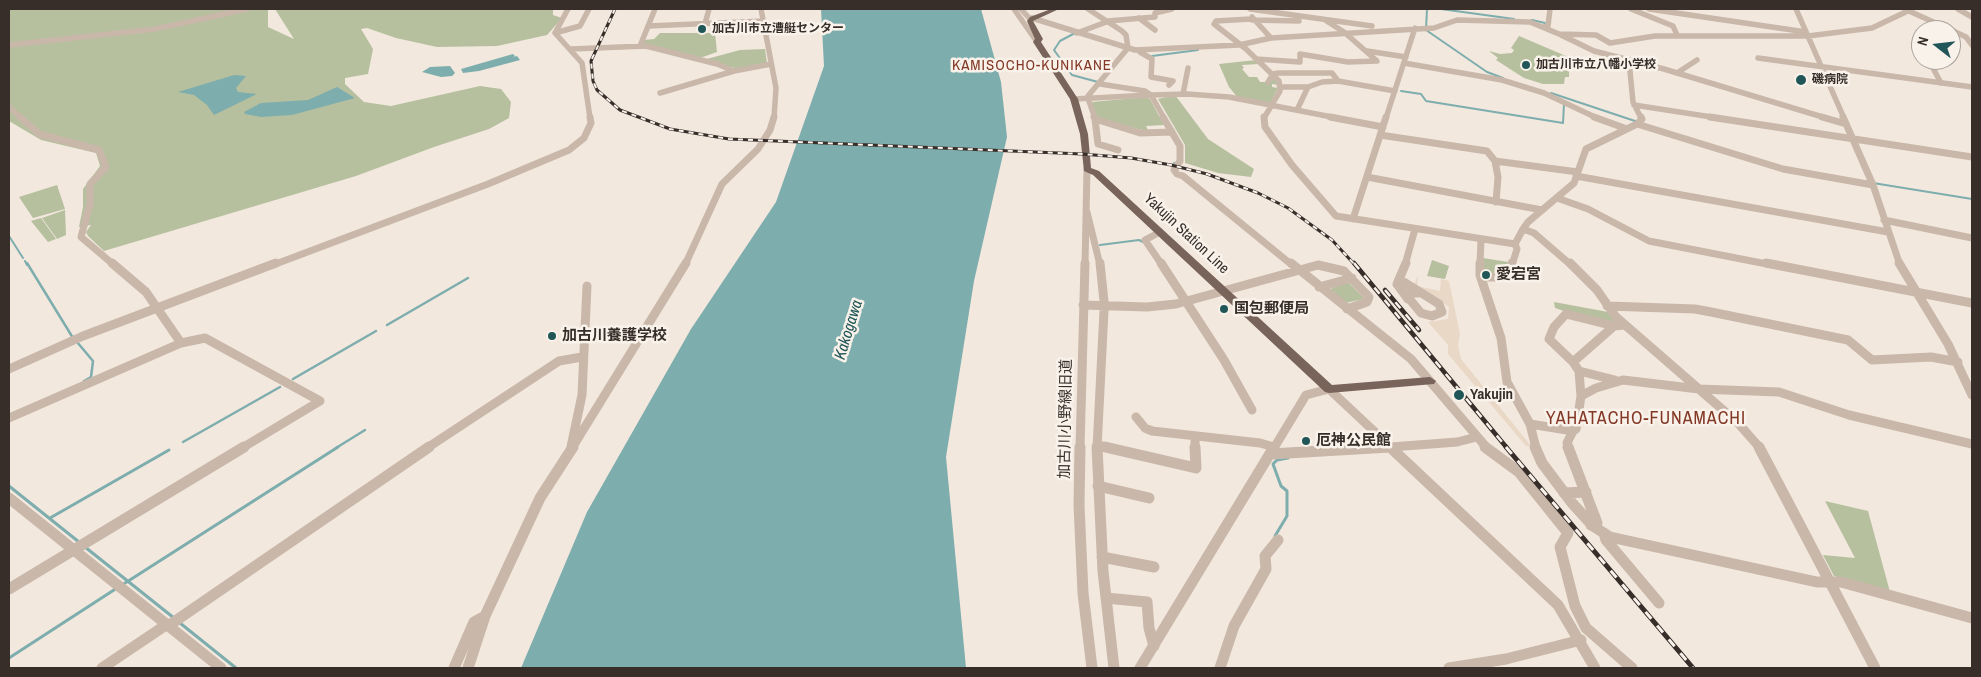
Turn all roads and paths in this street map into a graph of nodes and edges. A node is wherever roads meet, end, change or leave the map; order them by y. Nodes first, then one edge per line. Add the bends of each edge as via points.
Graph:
1 (248, 9) edge
2 (568, 9) edge
3 (589, 9) edge
4 (655, 9) edge
5 (709, 9) edge
6 (761, 9) edge
7 (1014, 9) edge
8 (1021, 9) edge
9 (1056, 9) edge
10 (1088, 9) edge
11 (1172, 9) edge
12 (1253, 9) edge
13 (1550, 9) edge
14 (1631, 9) edge
15 (1649, 9) edge
16 (1796, 9) edge
17 (1958, 9) edge
18 (1910, 10) edge
19 (1972, 16) edge
20 (1031, 18) junction
21 (1139, 18) junction
22 (1251, 19) junction
23 (1930, 20) edge
24 (764, 21) junction
25 (1109, 21) junction
26 (1326, 21) junction
27 (705, 24) junction
28 (648, 26) junction
29 (1544, 27) junction
30 (1418, 28) junction
31 (1390, 29) junction
32 (1155, 30) dead end
33 (1344, 32) junction
34 (556, 33) junction
35 (1077, 33) junction
36 (1559, 34) junction
37 (1807, 34) junction
38 (1677, 35) junction
39 (1961, 35) edge
40 (1272, 38) junction
41 (1036, 42) junction
42 (1610, 42) junction
43 (9, 45) edge
44 (1239, 45) junction
45 (1972, 45) edge
46 (640, 46) junction
47 (1584, 47) junction
48 (1128, 48) junction
49 (571, 49) junction
50 (1135, 50) junction
51 (1367, 51) junction
52 (1758, 58) dead end
53 (1256, 59) junction
54 (1405, 60) junction
55 (1629, 60) junction
56 (1686, 60) dead end
57 (771, 64) junction
58 (1821, 67) junction
59 (1188, 68) dead end
60 (1934, 70) dead end
61 (734, 71) junction
62 (1677, 73) junction
63 (1273, 74) junction
64 (1338, 81) junction
65 (1268, 82) dead end
66 (1941, 83) junction
67 (1100, 84) junction
68 (1169, 85) dead end
69 (1280, 87) junction
70 (1308, 87) junction
71 (1972, 88) edge
72 (1395, 91) junction
73 (660, 93) dead end
74 (1184, 94) junction
75 (1151, 95) junction
76 (1074, 99) junction
77 (1634, 105) junction
78 (1271, 106) junction
79 (9, 107) edge
80 (1297, 110) junction
81 (1095, 119) junction
82 (1637, 124) junction
83 (1846, 124) junction
84 (1383, 127) junction
85 (1627, 129) junction
86 (1172, 132) junction
87 (1380, 135) junction
88 (1853, 139) junction
89 (1118, 150) dead end
90 (1972, 157) edge
91 (1495, 161) junction
92 (1087, 169) junction
93 (1577, 174) junction
94 (1367, 177) junction
95 (1873, 185) junction
96 (1557, 198) junction
97 (1496, 202) junction
98 (1085, 210) junction
99 (1542, 210) junction
100 (1353, 219) junction
101 (1884, 220) junction
102 (1415, 229) junction
103 (1523, 229) junction
104 (1160, 232) junction
105 (1888, 232) junction
106 (1972, 238) edge
107 (1481, 240) junction
108 (1515, 244) junction
109 (1298, 270) junction
110 (1481, 277) junction
111 (1352, 278) junction
112 (1399, 279) junction
113 (587, 286) dead end
114 (1319, 287) junction
115 (1223, 291) junction
116 (1915, 292) junction
117 (1418, 293) junction
118 (1408, 299) junction
119 (1188, 301) junction
120 (1972, 303) edge
121 (1083, 305) junction
122 (1607, 306) junction
123 (157, 308) junction
124 (1347, 308) junction
125 (1625, 325) junction
126 (1614, 326) junction
127 (181, 343) junction
128 (582, 357) junction
129 (1573, 362) junction
130 (1958, 362) junction
131 (9, 370) edge
132 (1579, 371) junction
133 (1615, 380) junction
134 (1430, 381) junction
135 (1330, 389) junction
136 (1699, 389) junction
137 (1972, 395) edge
138 (1581, 396) junction
139 (1252, 410) dead end
140 (1136, 417) dead end
141 (9, 418) edge
142 (1530, 424) junction
143 (1573, 432) junction
144 (1195, 436) junction
145 (1477, 437) junction
146 (1972, 444) edge
147 (1097, 445) junction
148 (1390, 447) junction
149 (571, 448) junction
150 (1272, 451) junction
151 (1098, 486) junction
152 (1586, 492) junction
153 (1564, 493) junction
154 (9, 498) edge
155 (1149, 498) dead end
156 (1591, 525) junction
157 (1604, 533) junction
158 (1278, 540) dead end
159 (74, 550) junction
160 (1102, 557) junction
161 (1154, 568) dead end
162 (1830, 582) junction
163 (9, 589) edge
164 (1106, 598) junction
165 (1659, 603) dead end
166 (485, 616) junction
167 (1972, 618) edge
168 (167, 625) junction
169 (1580, 628) junction
170 (1581, 640) junction
171 (1154, 646) junction
172 (102, 668) edge
173 (221, 668) edge
174 (454, 668) edge
175 (468, 668) edge
176 (1092, 668) edge
177 (1114, 668) edge
178 (1140, 668) edge
179 (1220, 668) edge
180 (1449, 668) edge
181 (1595, 668) edge
182 (1632, 668) edge
183 (1875, 668) edge

1 - 43 street via 155,29
2 - 34 street
3 - 34 street via 580,26
4 - 28 street
5 - 27 street
6 - 24 street
7 - 41 street
8 - 20 street
9 - 20 main road
10 - 25 street
11 - 21 street via 1155,13 1155,17
12 - 22 street
12 - 26 street
13 - 29 street via 1548,26
14 - 38 street via 1673,26
15 - 37 street
16 - 37 street
17 - 19 street
18 - 23 street
18 - 37 street via 1872,28
20 - 35 street
20 - 41 main road via 1039,39
21 - 25 street
21 - 32 street
22 - 26 street
22 - 40 street
22 - 44 street via 1216,21 1214,24
24 - 27 street
24 - 57 street
25 - 35 street
25 - 48 street via 1126,35
26 - 31 street
26 - 33 street
27 - 28 street
28 - 46 street
29 - 30 street via 1530,22 1457,20
29 - 36 street
30 - 31 street
30 - 54 street
31 - 33 street
33 - 40 street
33 - 51 street
34 - 49 street via 559,40
35 - 48 street
36 - 42 street via 1596,35
36 - 47 street
37 - 38 street
37 - 58 street
38 - 42 street
39 - 45 street
40 - 44 street
41 - 76 main road
42 - 47 street
44 - 50 street
44 - 53 street
46 - 49 street
46 - 61 street via 666,50
47 - 55 street
48 - 50 street
48 - 67 street
49 - 123 street via 582,63 590,123 584,138 569,150 488,184
50 - 68 street via 1152,59 1151,77 1173,81
51 - 53 street via 1376,61 1348,62 1300,54 1300,62
51 - 54 street
52 - 58 street
53 - 63 street
54 - 72 street
54 - 85 street via 1502,80 1544,93
55 - 62 street
55 - 77 street
56 - 62 street via 1695,61
57 - 61 street
57 - 149 street via 776,112 767,136 748,160 722,184 693,251
58 - 66 street
58 - 83 street
59 - 74 street
60 - 66 street
61 - 73 street
62 - 83 street
63 - 64 street via 1332,73
63 - 65 street
63 - 69 street
64 - 70 street
64 - 72 street
66 - 71 street
67 - 75 street
67 - 81 street via 1088,98
69 - 70 street
69 - 78 street
70 - 80 street
72 - 84 street
74 - 75 street
74 - 78 street
75 - 76 street
75 - 86 street
76 - 92 main road via 1084,134
77 - 82 street via 1642,119
77 - 88 street
78 - 80 street
78 - 100 street via 1263,121 1269,134 1336,216
79 - 123 street via 40,134 99,150 106,167 90,184 90,204 81,237 146,292
80 - 84 street
81 - 86 street via 1140,133
81 - 89 street via 1098,144
82 - 85 street
82 - 95 street via 1783,170
83 - 88 street
84 - 87 street
85 - 93 street via 1586,149
86 - 109 street via 1180,146 1180,161 1174,170 1177,174
87 - 91 street via 1487,152
87 - 94 street
88 - 90 street
88 - 95 street
91 - 93 street
91 - 97 street via 1498,177
92 - 98 street, 加古川小野線旧道
92 - 104 main road, Yakujin Station Line via 1096,173
93 - 96 street via 1574,183
93 - 105 street
94 - 97 street
94 - 100 street
95 - 101 street
96 - 99 street
96 - 116 street via 1588,209 1649,240
97 - 99 street
98 - 121 street, 加古川小野線旧道
98 - 147 street via 1089,213 1095,253 1101,268 1104,306
99 - 103 street
100 - 102 street
101 - 105 street
101 - 106 street
102 - 107 street
102 - 112 street via 1410,254
103 - 108 street
103 - 122 street via 1534,233 1576,269 1592,284
104 - 115 main road, Yakujin Station Line
104 - 119 street via 1145,240
105 - 116 street via 1901,268
107 - 108 street
107 - 110 street
108 - 110 street via 1517,249 1508,277
109 - 111 street via 1326,265 1339,268
109 - 114 street
109 - 115 street
110 - 142 street via 1501,338 1507,382
111 - 114 street
111 - 124 street via 1369,300
112 - 117 street
112 - 118 street via 1398,287
113 - 128 street
114 - 124 street
115 - 119 street
115 - 135 main road, Yakujin Station Line
116 - 120 street
116 - 130 street
117 - 118 street via 1408,294
117 - 118 street via 1439,304 1442,312 1425,315
119 - 121 street via 1147,307
119 - 139 street
121 - 176 street, 加古川小野線旧道 via 1079,505
122 - 125 street
122 - 130 street via 1695,309 1848,340 1872,360 1931,357
123 - 127 street
123 - 131 street via 83,336
124 - 134 street via 1411,359
125 - 126 street
125 - 136 street
126 - 129 street
126 - 129 street via 1566,314 1554,327 1549,339
127 - 141 street
127 - 159 street via 205,338 320,401
128 - 149 street via 580,415
128 - 168 street via 559,361
129 - 132 street
130 - 137 street
132 - 133 street
132 - 138 street
133 - 136 street
133 - 138 street
134 - 135 main road
134 - 145 street
135 - 148 street
135 - 150 street via 1306,395
136 - 146 street via 1779,392 1849,415
136 - 162 street via 1738,423 1763,451
138 - 143 street
140 - 144 street via 1152,431
142 - 143 street
142 - 153 street via 1536,450
143 - 152 street via 1567,439 1568,448
144 - 147 street via 1196,468
144 - 150 street via 1260,443
145 - 148 street via 1458,442
145 - 169 street via 1485,447 1519,472 1568,533 1560,546
147 - 151 street
148 - 150 street
148 - 169 street
149 - 166 street via 540,498
150 - 171 street
151 - 155 street
151 - 160 street
152 - 153 street
152 - 156 street via 1597,523
153 - 156 street
154 - 159 street
156 - 157 street
157 - 162 street via 1610,537 1780,574
157 - 165 street via 1606,540
158 - 179 street via 1265,556 1266,569 1234,626
159 - 163 street
159 - 168 street
160 - 161 street
160 - 164 street
162 - 167 street via 1841,582
162 - 183 street
164 - 171 street via 1147,602
164 - 177 street
166 - 174 street via 474,622
166 - 175 street
168 - 172 street
168 - 173 street
169 - 170 street
169 - 182 street
170 - 180 street via 1506,660
170 - 181 street
171 - 178 street

